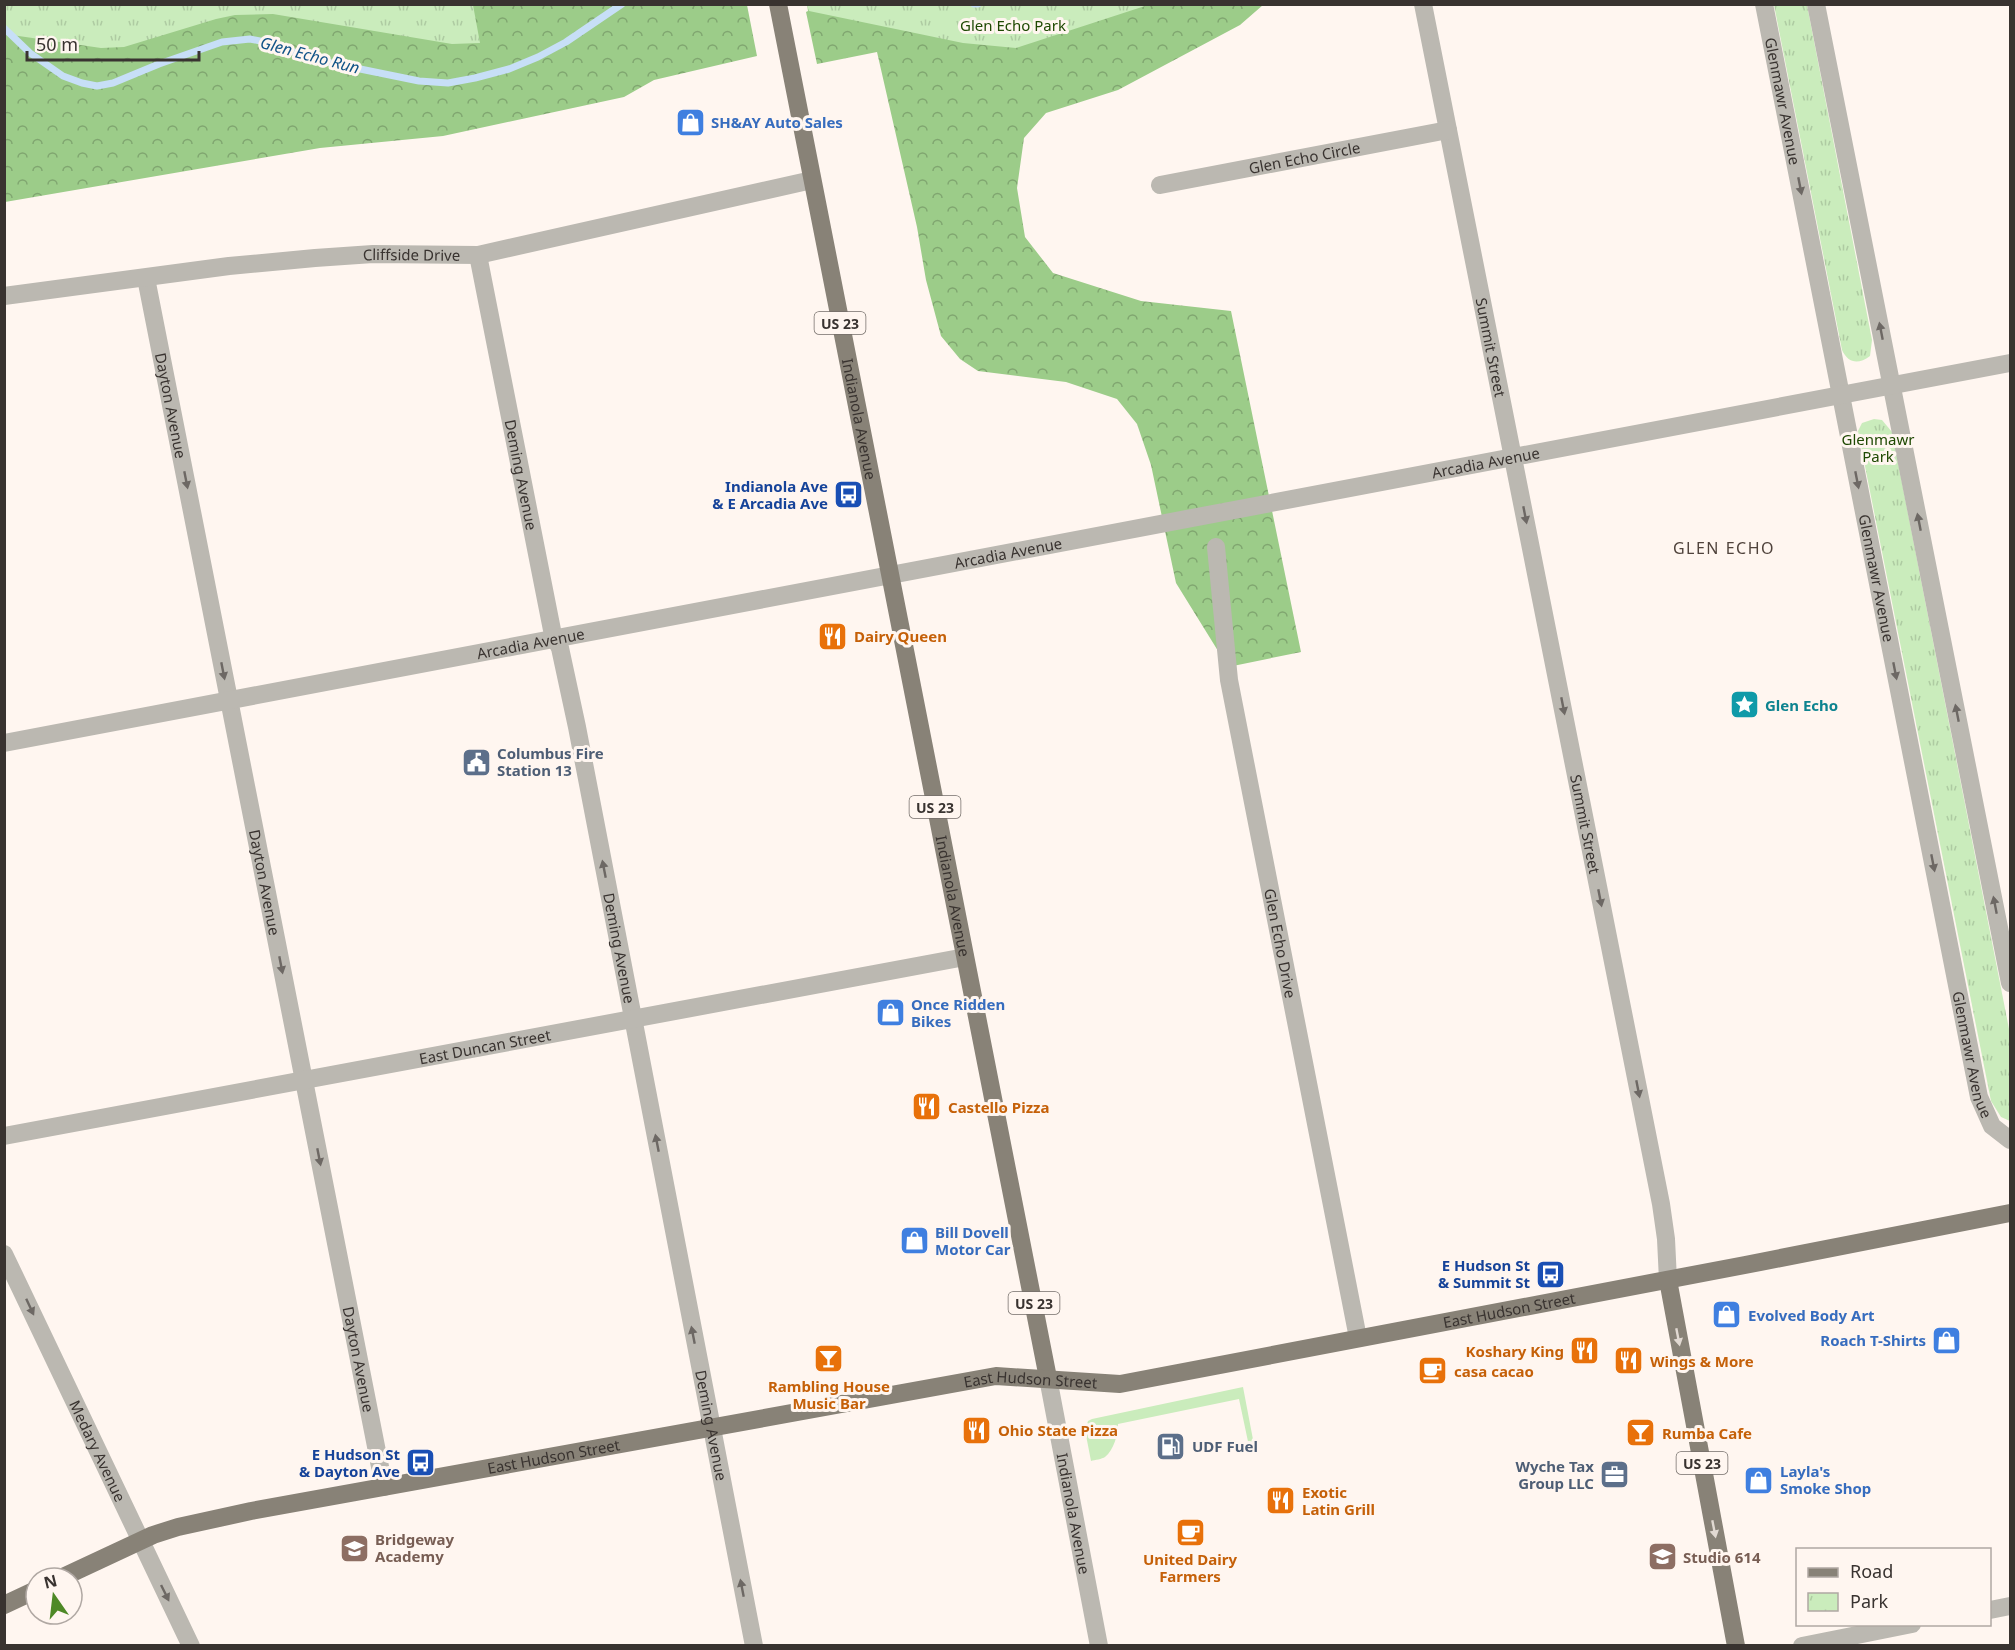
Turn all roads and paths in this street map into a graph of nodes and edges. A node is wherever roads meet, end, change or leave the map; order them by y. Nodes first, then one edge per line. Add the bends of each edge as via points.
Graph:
1 (778, 4) edge
2 (1423, 4) edge
3 (1764, 4) edge
4 (1815, 4) edge
5 (1448, 130) junction
6 (812, 180) junction
7 (1160, 185) dead end
8 (478, 255) junction
9 (146, 278) junction
10 (4, 296) edge
11 (2010, 363) edge
12 (1892, 386) junction
13 (1841, 396) junction
14 (1514, 458) junction
15 (1215, 547) dead end
16 (890, 576) junction
17 (556, 639) junction
18 (229, 700) junction
19 (4, 742) edge
20 (965, 957) junction
21 (2010, 983) edge
22 (633, 1019) junction
23 (304, 1081) junction
24 (4, 1136) edge
25 (2010, 1140) edge
26 (2010, 1213) edge
27 (4, 1254) edge
28 (1668, 1280) junction
29 (1358, 1338) junction
30 (1048, 1378) junction
31 (710, 1427) junction
32 (384, 1487) junction
33 (140, 1540) junction
34 (84, 1567) edge
35 (24, 1596) edge
36 (4, 1605) edge
37 (2010, 1606) edge
38 (1991, 1610) edge
39 (1902, 1626) edge
40 (191, 1646) edge
41 (753, 1646) edge
42 (1099, 1646) edge
43 (1736, 1646) edge
44 (1802, 1646) edge

1 - 6 main road, Indianola Avenue / US 23
2 - 5 street, Summit Street
3 -> 13 street, Glenmawr Avenue
12 -> 4 street
5 - 7 street, Glen Echo Circle
5 - 14 street, Summit Street
6 - 8 street, Cliffside Drive
6 - 16 main road, Indianola Avenue / US 23
8 - 9 street, Cliffside Drive via 361,254
8 - 17 street, Deming Avenue
9 - 10 street, Cliffside Drive
9 -> 18 street, Dayton Avenue
11 - 12 street, Arcadia Avenue
12 - 13 street, Arcadia Avenue
21 -> 12 street
13 - 14 street, Arcadia Avenue
13 -> 25 street, Glenmawr Avenue via 1980,1097 1992,1126
14 - 16 street, Arcadia Avenue
14 -> 28 street, Summit Street via 1661,1204
15 - 29 street, Glen Echo Drive via 1231,691
16 - 17 street, Arcadia Avenue
16 - 20 main road, Indianola Avenue / US 23
17 - 18 street, Arcadia Avenue
22 -> 17 street, Deming Avenue via 575,716
18 - 19 street, Arcadia Avenue
18 -> 23 street, Dayton Avenue
20 - 22 street, East Duncan Street
20 - 30 main road, Indianola Avenue / US 23
22 - 23 street, East Duncan Street
31 -> 22 street, Deming Avenue
23 - 24 street, East Duncan Street
23 -> 32 street, Dayton Avenue
26 - 28 main road, East Hudson Street
27 -> 33 street, Medary Avenue
28 - 29 main road, East Hudson Street
28 -> 43 main road, Summit Street / US 23
29 - 30 main road, East Hudson Street via 1120,1384
30 - 31 main road, East Hudson Street via 996,1376
30 - 42 street, Indianola Avenue
31 - 32 main road, East Hudson Street
41 -> 31 street, Deming Avenue
32 - 33 main road, East Hudson Street via 213,1519
33 - 34 main road, East Hudson Street
33 -> 40 street, Medary Avenue
35 - 36 main road
37 - 38 street
39 - 44 street

